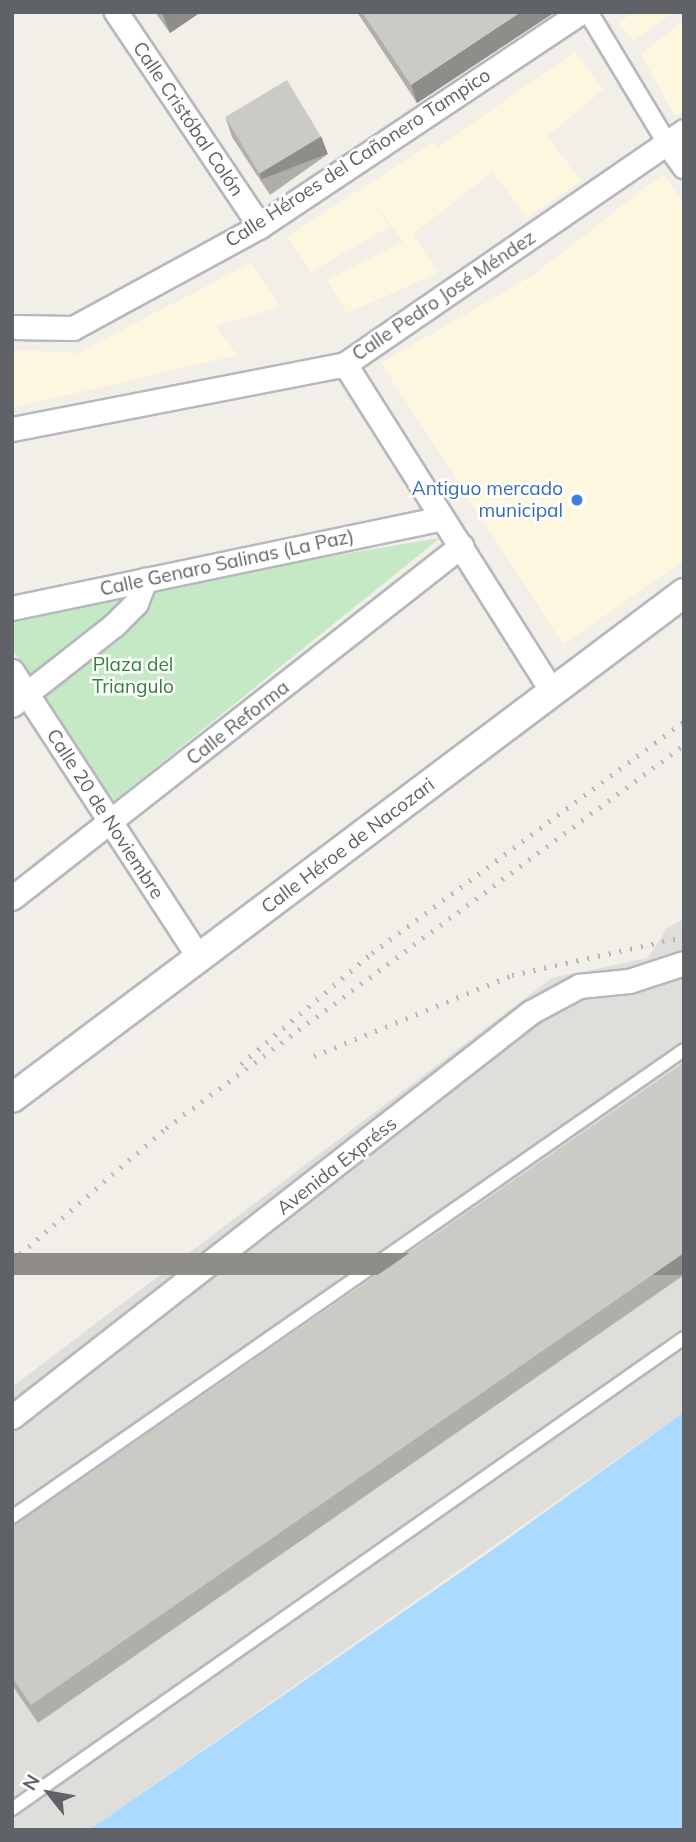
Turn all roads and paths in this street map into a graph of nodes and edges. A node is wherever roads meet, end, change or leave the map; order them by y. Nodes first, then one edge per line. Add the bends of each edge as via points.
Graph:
1 (116, 12) edge
2 (581, 12) edge
3 (588, 12) edge
4 (675, 137) edge
5 (684, 166) edge
6 (260, 226) junction
7 (12, 327) edge
8 (345, 364) junction
9 (12, 429) edge
10 (442, 518) junction
11 (461, 546) junction
12 (145, 580) junction
13 (684, 593) edge
14 (12, 608) edge
15 (12, 671) edge
16 (552, 692) junction
17 (20, 700) edge
18 (111, 824) junction
19 (12, 898) edge
20 (199, 958) junction
21 (684, 963) edge
22 (684, 1050) edge
23 (12, 1098) edge
24 (684, 1338) edge
25 (12, 1417) edge
26 (12, 1517) edge
27 (12, 1810) edge

1 - 6 street, Calle Cristóbal Colón
2 - 6 street, Calle Héroes del Cañonero Tampico
3 - 4 street
4 - 5 street
4 - 8 street, Calle Pedro José Méndez
6 - 7 street, Calle Héroes del Cañonero Tampico via 73,328
8 - 9 street, Calle Pedro José Méndez
8 - 10 street
10 - 11 street
10 - 12 street, Calle Genaro Salinas (La Paz)
11 - 16 street
11 - 18 street, Calle Reforma
12 - 14 street, Calle Genaro Salinas (La Paz)
12 - 17 street via 136,603 114,625
13 - 16 street, Calle Héroe de Nacozari
15 - 17 street, Calle 20 de Noviembre
16 - 20 street, Calle Héroe de Nacozari
17 - 18 street, Calle 20 de Noviembre
18 - 19 street, Calle Reforma
18 - 20 street, Calle 20 de Noviembre
20 - 23 street, Calle Héroe de Nacozari
21 - 25 street, Avenida Expréss via 629,981 579,986 531,1012
22 - 26 lane
24 - 27 lane

